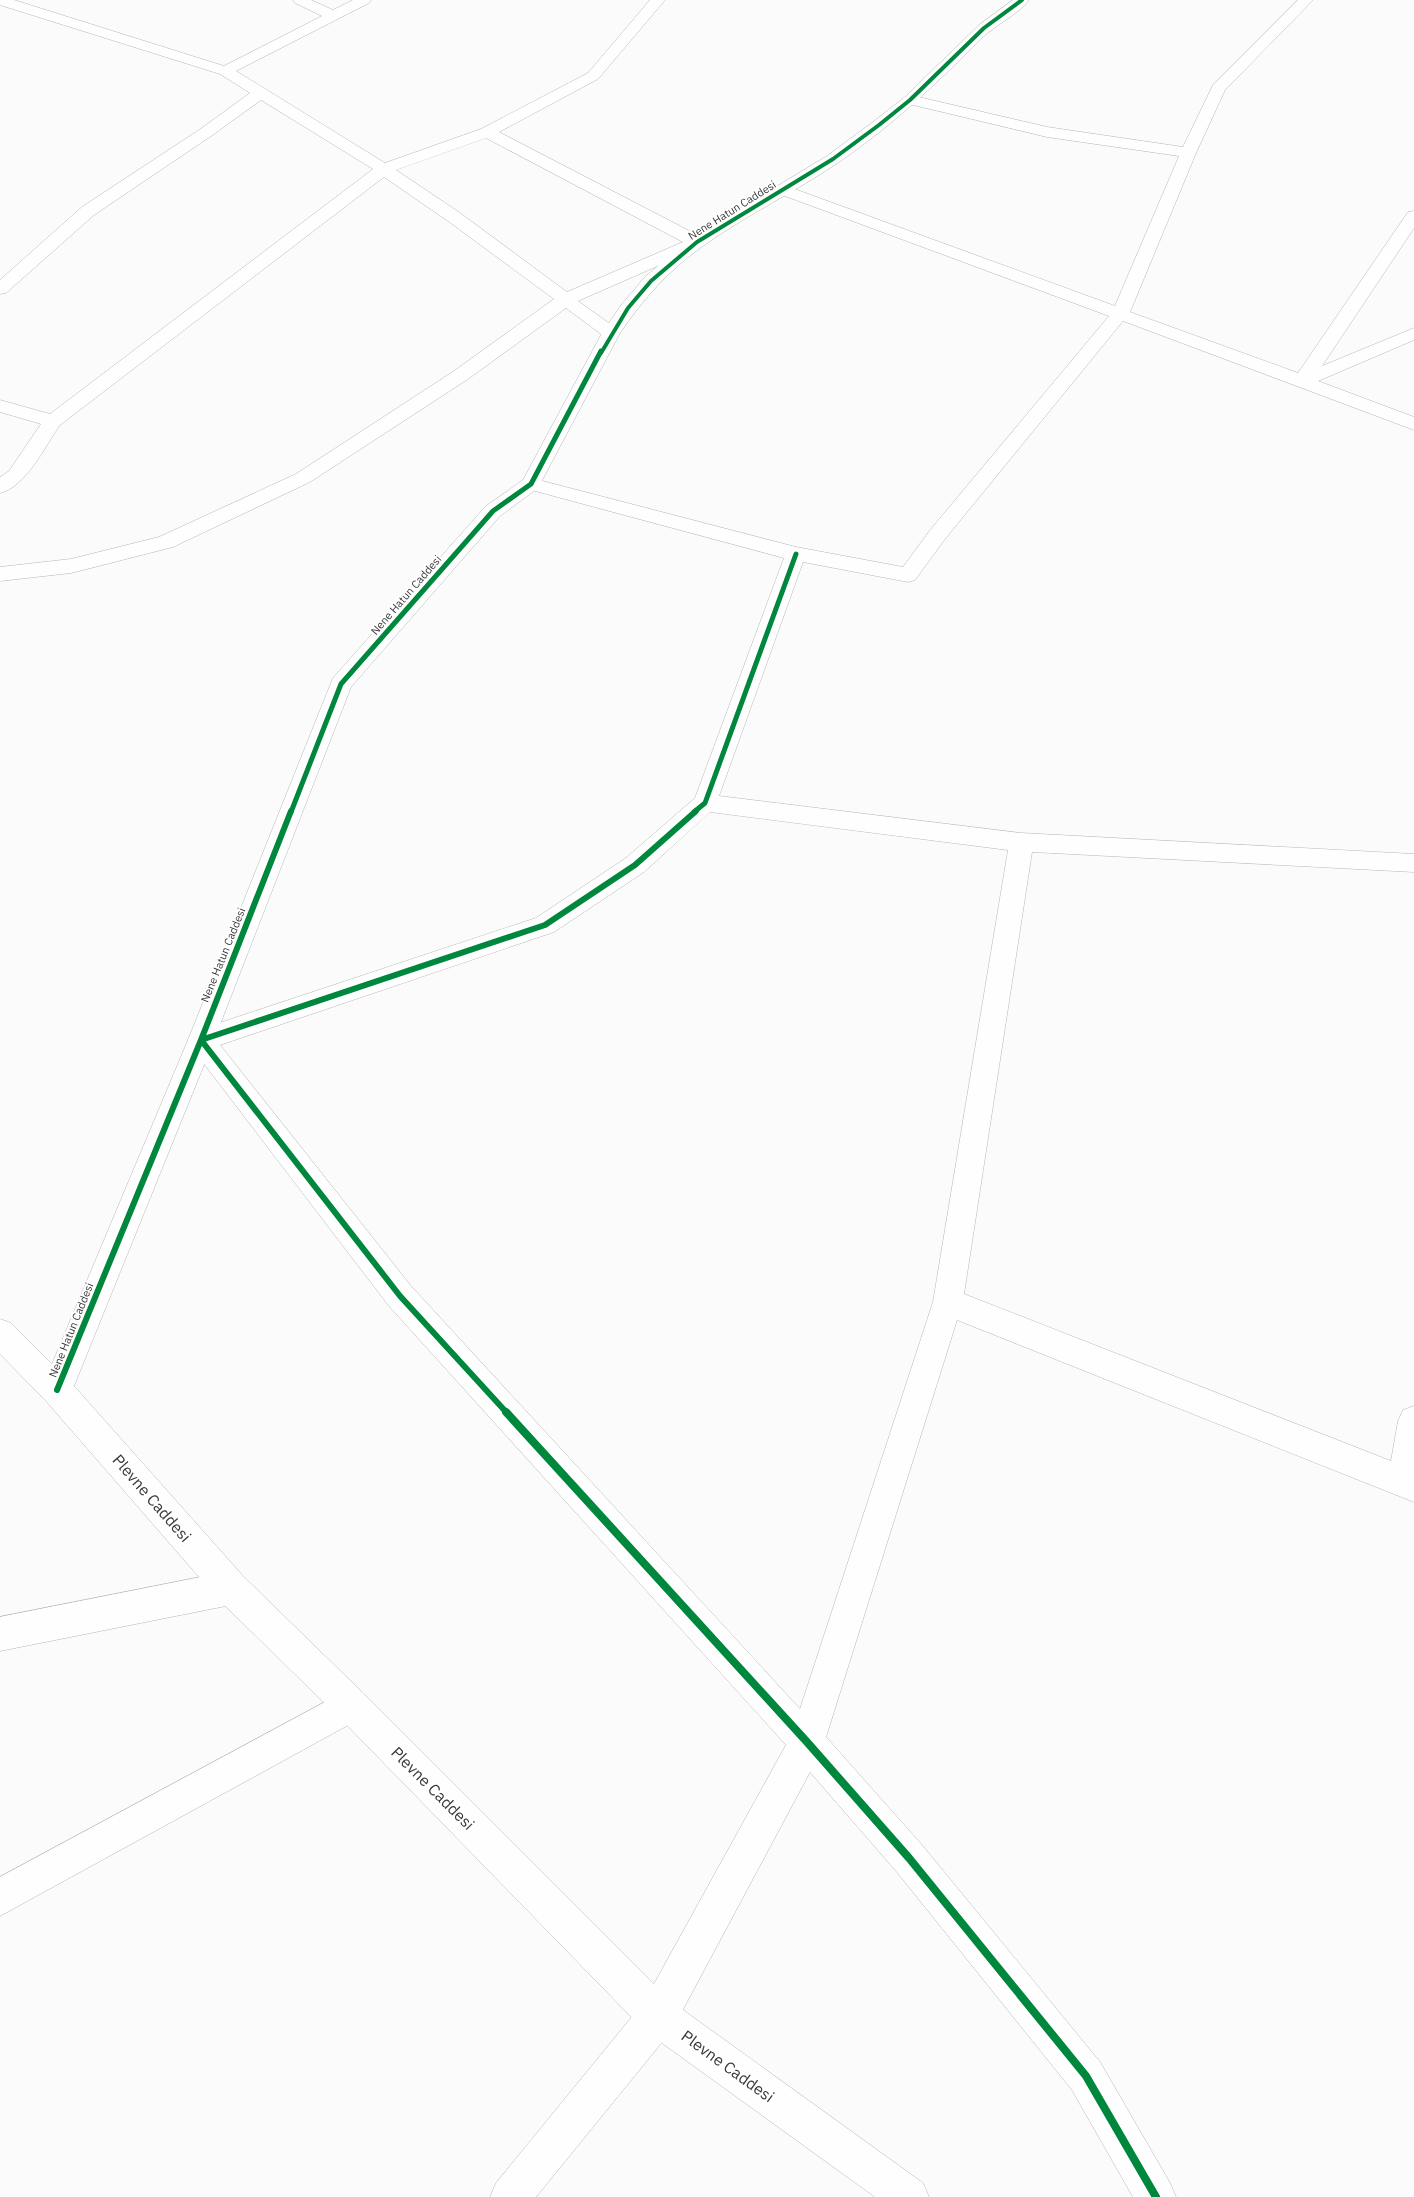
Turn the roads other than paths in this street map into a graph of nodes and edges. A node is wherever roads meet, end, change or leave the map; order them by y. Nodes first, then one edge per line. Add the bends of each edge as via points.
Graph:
1 (300, 0) edge
2 (364, 0) edge
3 (658, 0) edge
4 (1306, 0) edge
5 (0, 1) edge
6 (1007, 4) edge
7 (333, 16) junction
8 (225, 71) junction
9 (260, 93) junction
10 (910, 100) junction
11 (487, 132) junction
12 (1188, 153) junction
13 (384, 168) junction
14 (783, 190) junction
15 (1414, 216) edge
16 (697, 242) junction
17 (0, 289) edge
18 (565, 300) junction
19 (1120, 314) junction
20 (611, 333) junction
21 (1414, 333) edge
22 (1302, 381) junction
23 (0, 406) edge
24 (53, 421) junction
25 (1414, 424) edge
26 (531, 484) junction
27 (0, 486) edge
28 (796, 554) junction
29 (0, 574) edge
30 (704, 803) junction
31 (1021, 842) junction
32 (1414, 863) edge
33 (201, 1040) junction
34 (948, 1302) junction
35 (0, 1333) edge
36 (57, 1390) junction
37 (1414, 1420) edge
38 (1409, 1484) edge
39 (231, 1588) junction
40 (0, 1634) edge
41 (351, 1705) junction
42 (807, 1742) junction
43 (0, 1897) edge
44 (658, 2016) junction
45 (510, 2197) edge
46 (909, 2197) edge
47 (1156, 2197) edge

1 - 7 street
2 - 7 street
3 - 11 street via 593,76
4 - 12 street via 1218,88
5 - 8 street
6 - 10 street, Nene Hatun Caddesi
7 - 8 street
8 - 9 street
9 - 13 street
9 - 17 street via 88,211
10 - 12 street via 1047,132
10 - 14 street, Nene Hatun Caddesi via 834,159
11 - 13 street
11 - 16 street
12 - 19 street
13 - 18 street
13 - 24 street
14 - 16 street, Nene Hatun Caddesi
14 - 19 street
15 - 22 street
16 - 18 street
16 - 20 street, Nene Hatun Caddesi via 652,281
18 - 20 street
18 - 29 street via 461,375 303,478 166,542 71,566
19 - 22 street
19 - 28 street via 938,534 908,575
20 - 26 street, Nene Hatun Caddesi
21 - 22 street
22 - 25 street
23 - 24 street
24 - 27 street via 16,475
26 - 28 street
26 - 33 street, Nene Hatun Caddesi via 493,511 341,684
28 - 30 street
30 - 31 street
30 - 33 street via 635,865 545,925
31 - 32 street
31 - 34 street
33 - 36 street, Nene Hatun Caddesi
33 - 42 street via 400,1296
34 - 38 street
34 - 42 street
35 - 36 street, Plevne Caddesi
36 - 39 street, Plevne Caddesi
37 - 38 street
39 - 40 street
39 - 41 street, Plevne Caddesi
41 - 43 street
41 - 44 street, Plevne Caddesi
42 - 44 street
42 - 47 street via 909,1858 1086,2076
44 - 45 street
44 - 46 street, Plevne Caddesi

